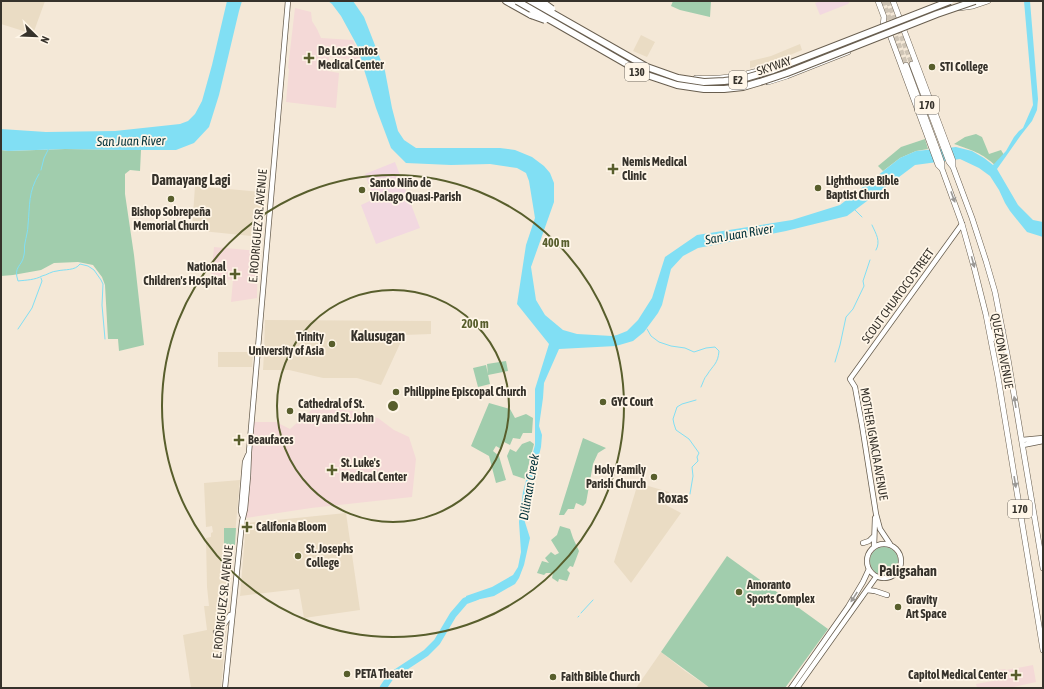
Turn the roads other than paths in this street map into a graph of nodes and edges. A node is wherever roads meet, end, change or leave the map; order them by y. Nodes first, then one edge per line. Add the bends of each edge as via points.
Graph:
1 (288, 1) edge
2 (506, 1) edge
3 (511, 1) edge
4 (516, 1) edge
5 (533, 1) edge
6 (541, 1) edge
7 (878, 1) edge
8 (893, 1) edge
9 (945, 1) edge
10 (950, 1) edge
11 (966, 1) edge
12 (972, 1) edge
13 (975, 1) edge
14 (988, 1) edge
15 (954, 9) junction
16 (900, 19) junction
17 (883, 26) junction
18 (904, 30) junction
19 (890, 35) junction
20 (823, 49) junction
21 (846, 53) junction
22 (786, 69) junction
23 (945, 144) junction
24 (934, 147) junction
25 (962, 224) junction
26 (1003, 332) junction
27 (994, 358) junction
28 (850, 379) joint
29 (1043, 438) edge
30 (1043, 441) edge
31 (1022, 442) junction
32 (876, 514) junction
33 (874, 536) junction
34 (862, 543) dead end
35 (890, 544) junction
36 (874, 547) junction
37 (1043, 568) edge
38 (869, 569) junction
39 (876, 577) junction
40 (866, 590) junction
41 (887, 595) dead end
42 (232, 612) junction
43 (216, 632) dead end
44 (1043, 650) edge
45 (225, 688) edge
46 (791, 688) edge
47 (797, 688) edge

1 - 42 main road, E. RODRIGUEZ SR. AVENUE via 245,509
2 - 22 highway, bridge via 531,15 570,31 644,73 677,84 704,87 742,85
3 - 21 main road, 130 via 643,76 677,87 713,91 744,88 778,79
4 - 13 highway, SKYWAY / E2, bridge via 644,74 677,85 704,89 743,87 760,82
5 - 10 highway, SKYWAY / E2, bridge via 647,67 678,78 704,82 742,79 766,73
5 - 20 main road, 130 via 648,65 678,76 711,79 751,73
6 - 22 highway, bridge via 579,30 646,68 678,80 724,83 742,81
7 - 17 main road via 884,17
8 - 16 main road
9 - 16 main road, 130
11 - 15 highway
12 - 15 main road, 130
14 - 15 main road, 130
15 - 18 main road, 130
16 - 17 main road, 130
16 - 18 main road
16 - 19 main road
17 - 20 main road, 130
18 - 19 main road, 130
18 - 23 main road
19 - 21 main road, 130
19 - 24 main road
20 - 22 highway via 809,59
21 - 22 highway via 837,52
23 - 24 main road, 170 via 909,65
23 - 26 main road, QUEZON AVENUE / 170 via 986,261
24 -> 25 main road, QUEZON AVENUE / 170
25 -> 27 main road, QUEZON AVENUE / 170 via 986,315
25 - 28 main road, SCOUT CHUATOCO STREET
26 - 27 main road via 998,328 992,333
31 -> 26 main road, QUEZON AVENUE / 170
27 -> 44 main road, QUEZON AVENUE / 170
28 - 32 main road, MOTHER IGNACIA AVENUE via 855,387
29 - 31 main road
30 - 31 main road
31 - 37 main road, QUEZON AVENUE / 170
32 - 33 main road, MOTHER IGNACIA AVENUE
32 - 35 main road, MOTHER IGNACIA AVENUE via 880,529
33 - 34 main road
33 - 36 main road, MOTHER IGNACIA AVENUE
35 - 36 main road
35 - 39 main road via 900,553 900,567 897,573 890,577
36 - 38 main road via 868,556
38 - 39 main road
38 -> 46 main road via 848,607
39 - 40 main road
40 - 41 main road
40 - 47 main road
42 - 43 main road
42 - 45 main road, E. RODRIGUEZ SR. AVENUE

